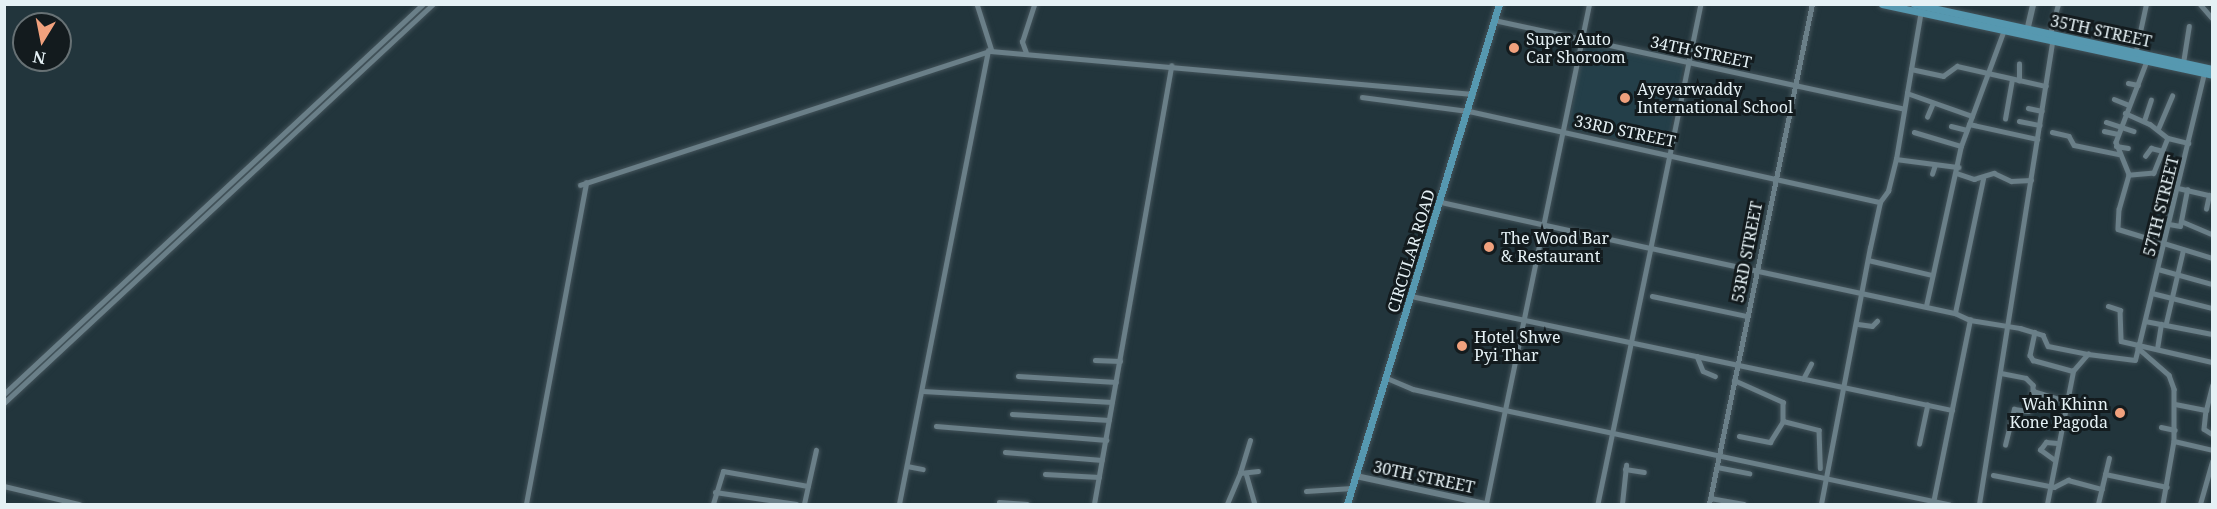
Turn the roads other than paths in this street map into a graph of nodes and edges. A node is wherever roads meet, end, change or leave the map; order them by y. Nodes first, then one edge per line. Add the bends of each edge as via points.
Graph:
1 (423, 4) edge
2 (433, 4) edge
3 (977, 4) edge
4 (1034, 4) edge
5 (1499, 4) edge
6 (1588, 4) edge
7 (1701, 4) edge
8 (1812, 4) edge
9 (1882, 4) edge
10 (2033, 4) edge
11 (2058, 4) edge
12 (2146, 4) edge
13 (2200, 4) edge
14 (1919, 7) edge
15 (2212, 18) edge
16 (1494, 20) junction
17 (2189, 26) dead end
18 (2004, 28) junction
19 (2026, 32) junction
20 (1582, 38) junction
21 (2051, 38) junction
22 (990, 51) junction
23 (1026, 53) junction
24 (2135, 55) junction
25 (1688, 61) junction
26 (2147, 61) junction
27 (2183, 63) junction
28 (2019, 64) dead end
29 (1171, 66) junction
30 (1911, 69) junction
31 (2207, 70) edge
32 (1988, 75) junction
33 (2212, 75) edge
34 (2016, 80) junction
35 (2128, 83) dead end
36 (1795, 84) junction
37 (2138, 85) junction
38 (2046, 86) junction
39 (1907, 93) junction
40 (1473, 94) junction
41 (2172, 96) dead end
42 (1362, 97) dead end
43 (2114, 99) dead end
44 (2151, 100) dead end
45 (1933, 103) junction
46 (2129, 105) junction
47 (1902, 108) junction
48 (2028, 108) dead end
49 (1468, 111) junction
50 (2042, 111) junction
51 (2125, 113) junction
52 (1972, 116) junction
53 (1927, 117) dead end
54 (2005, 119) dead end
55 (2019, 121) dead end
56 (2144, 121) junction
57 (2106, 122) dead end
58 (1969, 124) junction
59 (2040, 125) junction
60 (1951, 126) dead end
61 (2120, 126) junction
62 (2158, 129) junction
63 (1966, 130) junction
64 (1564, 131) junction
65 (2104, 131) dead end
66 (2134, 131) dead end
67 (1914, 132) dead end
68 (2052, 132) dead end
69 (2118, 134) junction
70 (2168, 138) junction
71 (2037, 139) junction
72 (2188, 143) junction
73 (1961, 146) junction
74 (2116, 146) junction
75 (2128, 148) dead end
76 (2163, 151) junction
77 (1669, 152) junction
78 (2118, 154) junction
79 (2145, 156) dead end
80 (1896, 159) junction
81 (1935, 165) junction
82 (1958, 167) junction
83 (1956, 173) junction
84 (1932, 174) dead end
85 (2129, 175) junction
86 (1774, 179) junction
87 (1983, 179) junction
88 (2031, 180) junction
89 (586, 183) junction
90 (580, 185) dead end
91 (2178, 188) junction
92 (2187, 190) junction
93 (2211, 195) edge
94 (1441, 202) junction
95 (1880, 202) junction
96 (2206, 209) dead end
97 (2181, 221) junction
98 (1545, 224) junction
99 (2169, 224) junction
100 (2212, 234) edge
101 (2164, 245) junction
102 (1651, 248) junction
103 (2183, 250) junction
104 (2212, 258) edge
105 (1868, 260) junction
106 (2158, 269) junction
107 (1755, 272) junction
108 (2178, 274) junction
109 (1932, 275) junction
110 (2212, 284) edge
111 (1863, 293) junction
112 (2152, 293) junction
113 (1411, 296) junction
114 (1652, 296) dead end
115 (2172, 298) junction
116 (1926, 306) junction
117 (2108, 306) dead end
118 (2212, 308) edge
119 (1955, 313) junction
120 (1747, 316) junction
121 (1525, 319) junction
122 (1970, 320) junction
123 (1877, 321) dead end
124 (2145, 321) junction
125 (2164, 323) junction
126 (1858, 324) junction
127 (2008, 325) junction
128 (2035, 332) junction
129 (2212, 334) edge
130 (1629, 342) junction
131 (2139, 346) junction
132 (2157, 349) junction
133 (2088, 354) junction
134 (1697, 356) junction
135 (1095, 360) dead end
136 (1120, 361) junction
137 (2212, 362) edge
138 (1811, 364) dead end
139 (1737, 365) junction
140 (2073, 371) junction
141 (2001, 373) junction
142 (1018, 376) dead end
143 (1715, 376) dead end
144 (1386, 378) junction
145 (1803, 379) junction
146 (1734, 380) junction
147 (1116, 382) junction
148 (2212, 386) edge
149 (1846, 388) junction
150 (923, 391) junction
151 (2033, 391) junction
152 (4, 394) edge
153 (2066, 400) junction
154 (1112, 402) junction
155 (4, 403) edge
156 (2175, 404) junction
157 (1927, 405) junction
158 (1505, 410) junction
159 (1952, 410) junction
160 (2206, 413) junction
161 (1012, 414) dead end
162 (2212, 417) edge
163 (1109, 420) junction
164 (1783, 422) junction
165 (936, 426) dead end
166 (2161, 427) dead end
167 (2175, 430) junction
168 (1612, 433) junction
169 (2212, 434) edge
170 (1739, 436) dead end
171 (1106, 440) junction
172 (1251, 441) dead end
173 (2174, 441) junction
174 (2057, 443) junction
175 (1919, 444) dead end
176 (2005, 445) dead end
177 (816, 450) dead end
178 (2212, 450) edge
179 (1005, 452) dead end
180 (1719, 457) junction
181 (2109, 458) dead end
182 (1102, 460) junction
183 (2054, 460) junction
184 (2212, 462) edge
185 (907, 466) junction
186 (1717, 466) junction
187 (1820, 468) dead end
188 (923, 469) dead end
189 (1258, 471) dead end
190 (1644, 472) dead end
191 (1243, 473) junction
192 (1749, 473) dead end
193 (1045, 474) dead end
194 (2106, 474) junction
195 (1993, 475) dead end
196 (1356, 476) junction
197 (1099, 477) junction
198 (1827, 479) junction
199 (4, 486) edge
200 (808, 486) junction
201 (2050, 487) junction
202 (2167, 487) junction
203 (1352, 488) junction
204 (2102, 489) junction
205 (1306, 490) dead end
206 (715, 492) junction
207 (1710, 498) junction
208 (999, 502) dead end
209 (1934, 503) edge
210 (79, 504) edge
211 (526, 504) edge
212 (713, 504) edge
213 (796, 504) edge
214 (804, 504) edge
215 (899, 504) edge
216 (1028, 504) edge
217 (1094, 504) edge
218 (1227, 504) edge
219 (1255, 504) edge
220 (1347, 504) edge
221 (1486, 504) edge
222 (1598, 504) edge
223 (1622, 504) edge
224 (1709, 504) edge
225 (1743, 504) edge
226 (1821, 504) edge
227 (1949, 504) edge
228 (1979, 504) edge
229 (2047, 504) edge
230 (2098, 504) edge
231 (2163, 504) edge
232 (2200, 504) edge

1 - 152 street
2 - 155 street
3 - 22 street
4 - 23 street via 1022,42
5 - 16 main road, CIRCULAR ROAD
6 - 20 street
7 - 25 street
8 - 36 street, 53RD STREET
9 - 14 main road, 35TH STREET
10 - 19 main road
11 - 21 street
12 - 24 street
13 - 15 street
14 - 18 main road, 35TH STREET
14 - 30 street
16 - 20 street, 34TH STREET
16 - 40 main road, CIRCULAR ROAD
17 - 27 street
18 - 19 main road, 35TH STREET
18 - 32 street
19 - 21 main road, 35TH STREET
20 - 25 street, 34TH STREET
20 - 64 street
21 - 24 main road, 35TH STREET
21 - 38 street
22 - 23 street
22 - 89 street
22 - 150 street
23 - 29 street
24 - 26 main road
24 - 27 main road, 35TH STREET
25 - 36 street, 34TH STREET
25 - 77 street
26 - 31 main road
26 - 37 street
27 - 31 main road, 35TH STREET
28 - 34 street
29 - 40 street
29 - 136 street
30 - 32 street via 1943,76 1957,66
30 - 39 street
31 - 33 main road
31 - 72 street, 57TH STREET
32 - 34 street
32 - 52 street
34 - 38 street
34 - 54 street
35 - 37 street
36 - 47 street, 34TH STREET
36 - 86 street, 53RD STREET
37 - 46 street
38 - 50 street
39 - 45 street
39 - 47 street
40 - 49 main road, CIRCULAR ROAD
41 - 62 street
42 - 49 street, 33RD STREET
43 - 46 street
44 - 56 street
45 - 52 street
45 - 53 street
46 - 51 street
47 - 80 street
48 - 50 street
49 - 64 street, 33RD STREET
49 - 94 main road, CIRCULAR ROAD
50 - 59 street
51 - 56 street
51 - 61 street
52 - 58 street
55 - 59 street
56 - 62 street
57 - 61 street
58 - 63 street
58 - 71 street
59 - 71 street
60 - 63 street
61 - 66 street
61 - 69 street
62 - 70 street
63 - 73 street
64 - 77 street, 33RD STREET
64 - 98 street
65 - 69 street
67 - 73 street
68 - 78 street via 2067,134 2074,145
69 - 74 street
70 - 72 street
70 - 76 street
71 - 88 street
72 - 91 street, 57TH STREET
73 - 82 street
74 - 75 street
74 - 78 street
76 - 79 street via 2151,148
76 - 85 street via 2154,173
77 - 86 street, 33RD STREET
77 - 102 street
78 - 85 street
80 - 81 street
80 - 95 street via 1888,191
81 - 82 street
81 - 84 street
82 - 83 street
83 - 87 street
83 - 109 street
85 - 101 street via 2119,209 2119,231
86 - 95 street, 33RD STREET
86 - 107 street, 53RD STREET
87 - 88 street via 1994,173 2012,180
87 - 119 street
88 - 127 street
89 - 90 street
89 - 211 street
91 - 92 street
91 - 99 street, 57TH STREET
92 - 93 street
92 - 97 street
93 - 96 street
94 - 98 street
94 - 113 main road, CIRCULAR ROAD
95 - 105 street
97 - 99 street via 2179,226
97 - 100 street
98 - 102 street
98 - 121 street
99 - 101 street, 57TH STREET
101 - 103 street
101 - 106 street, 57TH STREET
102 - 107 street
102 - 130 street
103 - 104 street
103 - 108 street
105 - 109 street
105 - 111 street
106 - 108 street
106 - 112 street, 57TH STREET
107 - 111 street
107 - 120 street, 53RD STREET
108 - 110 street
108 - 115 street
109 - 116 street
111 - 116 street
111 - 126 street
112 - 115 street
112 - 124 street, 57TH STREET
113 - 121 street
113 - 144 main road, CIRCULAR ROAD
114 - 120 street
115 - 118 street
115 - 125 street
116 - 119 street
117 - 131 street via 2120,310 2120,340
119 - 122 street
120 - 139 street, 53RD STREET
121 - 130 street
121 - 158 street
122 - 127 street
122 - 159 street
123 - 126 street via 1872,326
124 - 125 street
124 - 131 street, 57TH STREET
125 - 129 street
125 - 132 street
126 - 149 street
127 - 128 street
127 - 141 street
128 - 133 street via 2043,335 2048,346
128 - 140 street via 2030,355 2033,360
130 - 134 street
130 - 168 street
131 - 132 street
131 - 133 street via 2135,360
131 - 156 street via 2169,375
132 - 137 street
133 - 140 street
134 - 139 street
134 - 143 street via 1702,371
135 - 136 street
136 - 147 street
138 - 145 street
139 - 145 street
139 - 146 street, 53RD STREET
140 - 153 street
141 - 151 street via 2026,378 2034,385
141 - 228 street
142 - 147 street
144 - 158 street via 1413,389
144 - 196 main road, CIRCULAR ROAD
145 - 149 street
146 - 164 street via 1783,402
146 - 180 street, 53RD STREET
147 - 154 street
148 - 160 street
149 - 157 street
149 - 198 street
150 - 154 street
150 - 185 street
151 - 153 street
151 - 176 street via 2028,411 2012,412
153 - 174 street
154 - 163 street
156 - 160 street
156 - 167 street
157 - 159 street
157 - 175 street
158 - 168 street
158 - 221 street
159 - 209 street
160 - 162 street
160 - 169 street via 2204,429
161 - 163 street
163 - 171 street
164 - 170 street via 1770,442
164 - 187 street via 1819,430
165 - 171 street
166 - 167 street
167 - 173 street
168 - 180 street
168 - 222 street
171 - 182 street
172 - 191 street
173 - 178 street
173 - 202 street
174 - 183 street
174 - 183 street via 2046,442 2040,450
177 - 200 street
179 - 182 street
180 - 186 street, 53RD STREET
180 - 198 street
181 - 194 street
182 - 197 street
183 - 201 street
184 - 232 street
185 - 188 street
185 - 215 street
186 - 192 street
186 - 207 street, 53RD STREET
189 - 191 street
190 - 223 street via 1626,467
191 - 218 street
191 - 219 street
193 - 197 street
194 - 202 street
194 - 204 street
195 - 201 street
196 - 203 main road, CIRCULAR ROAD
196 - 221 main road, 30TH STREET
197 - 217 street
198 - 209 street
198 - 226 street
199 - 210 street
200 - 206 street via 725,471 720,472
200 - 214 street
201 - 204 street via 2060,487 2068,480
201 - 229 street
202 - 231 street
203 - 205 street
203 - 220 main road, CIRCULAR ROAD
204 - 230 street
206 - 212 street
206 - 213 street
207 - 224 street, 53RD STREET
207 - 225 street
208 - 216 street
209 - 227 street

